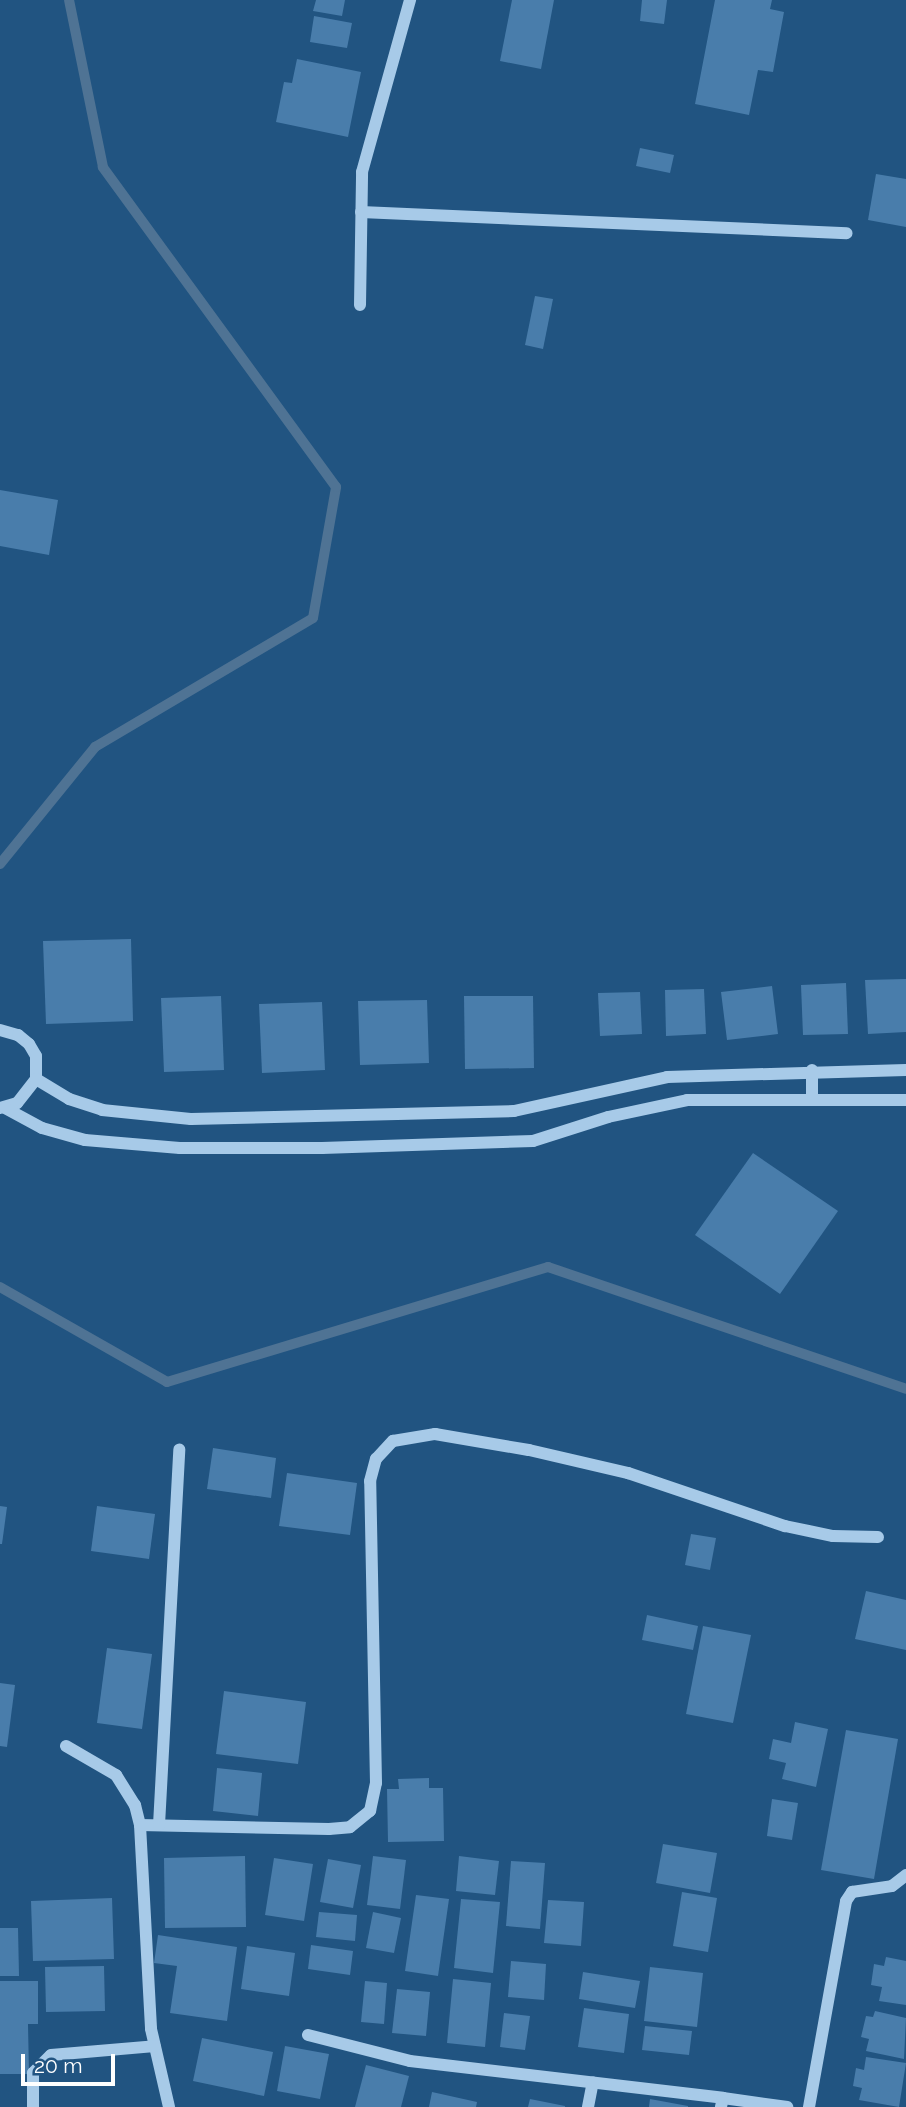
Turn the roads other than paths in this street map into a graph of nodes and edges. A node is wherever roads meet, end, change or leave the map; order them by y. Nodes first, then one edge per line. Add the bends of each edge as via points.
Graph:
1 (410, 0) edge
2 (361, 212) junction
3 (847, 233) dead end
4 (360, 304) dead end
5 (0, 1030) edge
6 (812, 1070) junction
7 (906, 1070) edge
8 (36, 1079) junction
9 (812, 1100) junction
10 (906, 1100) edge
11 (2, 1108) edge
12 (179, 1450) dead end
13 (878, 1536) dead end
14 (66, 1746) dead end
15 (140, 1825) junction
16 (159, 1825) junction
17 (906, 1875) edge
18 (308, 2035) dead end
19 (155, 2046) junction
20 (593, 2082) junction
21 (722, 2103) edge
22 (33, 2107) edge
23 (169, 2107) edge
24 (588, 2107) edge
25 (787, 2107) edge
26 (810, 2107) edge

1 - 2 street via 362,172
2 - 3 street
2 - 4 street
5 - 8 street via 29,1044 36,1056
6 - 7 street
6 - 8 street via 667,1077 514,1111 191,1119 102,1110 69,1099
6 - 9 street
8 - 11 street via 28,1094
9 - 10 street
9 - 11 street via 687,1100 608,1116 533,1141 322,1148 180,1148 85,1139 42,1128
12 - 16 street
13 - 16 street via 833,1536 785,1526 628,1473 495,1443 435,1434 393,1441 376,1460 370,1480 376,1783 370,1811 350,1827 329,1829
14 - 15 street via 116,1776 135,1805
15 - 16 street
15 - 19 street
17 - 26 street via 892,1885 852,1892 846,1901
18 - 20 street via 410,2061
19 - 22 street via 51,2055 33,2073
19 - 23 street
20 - 21 street
20 - 24 street
21 - 25 street

